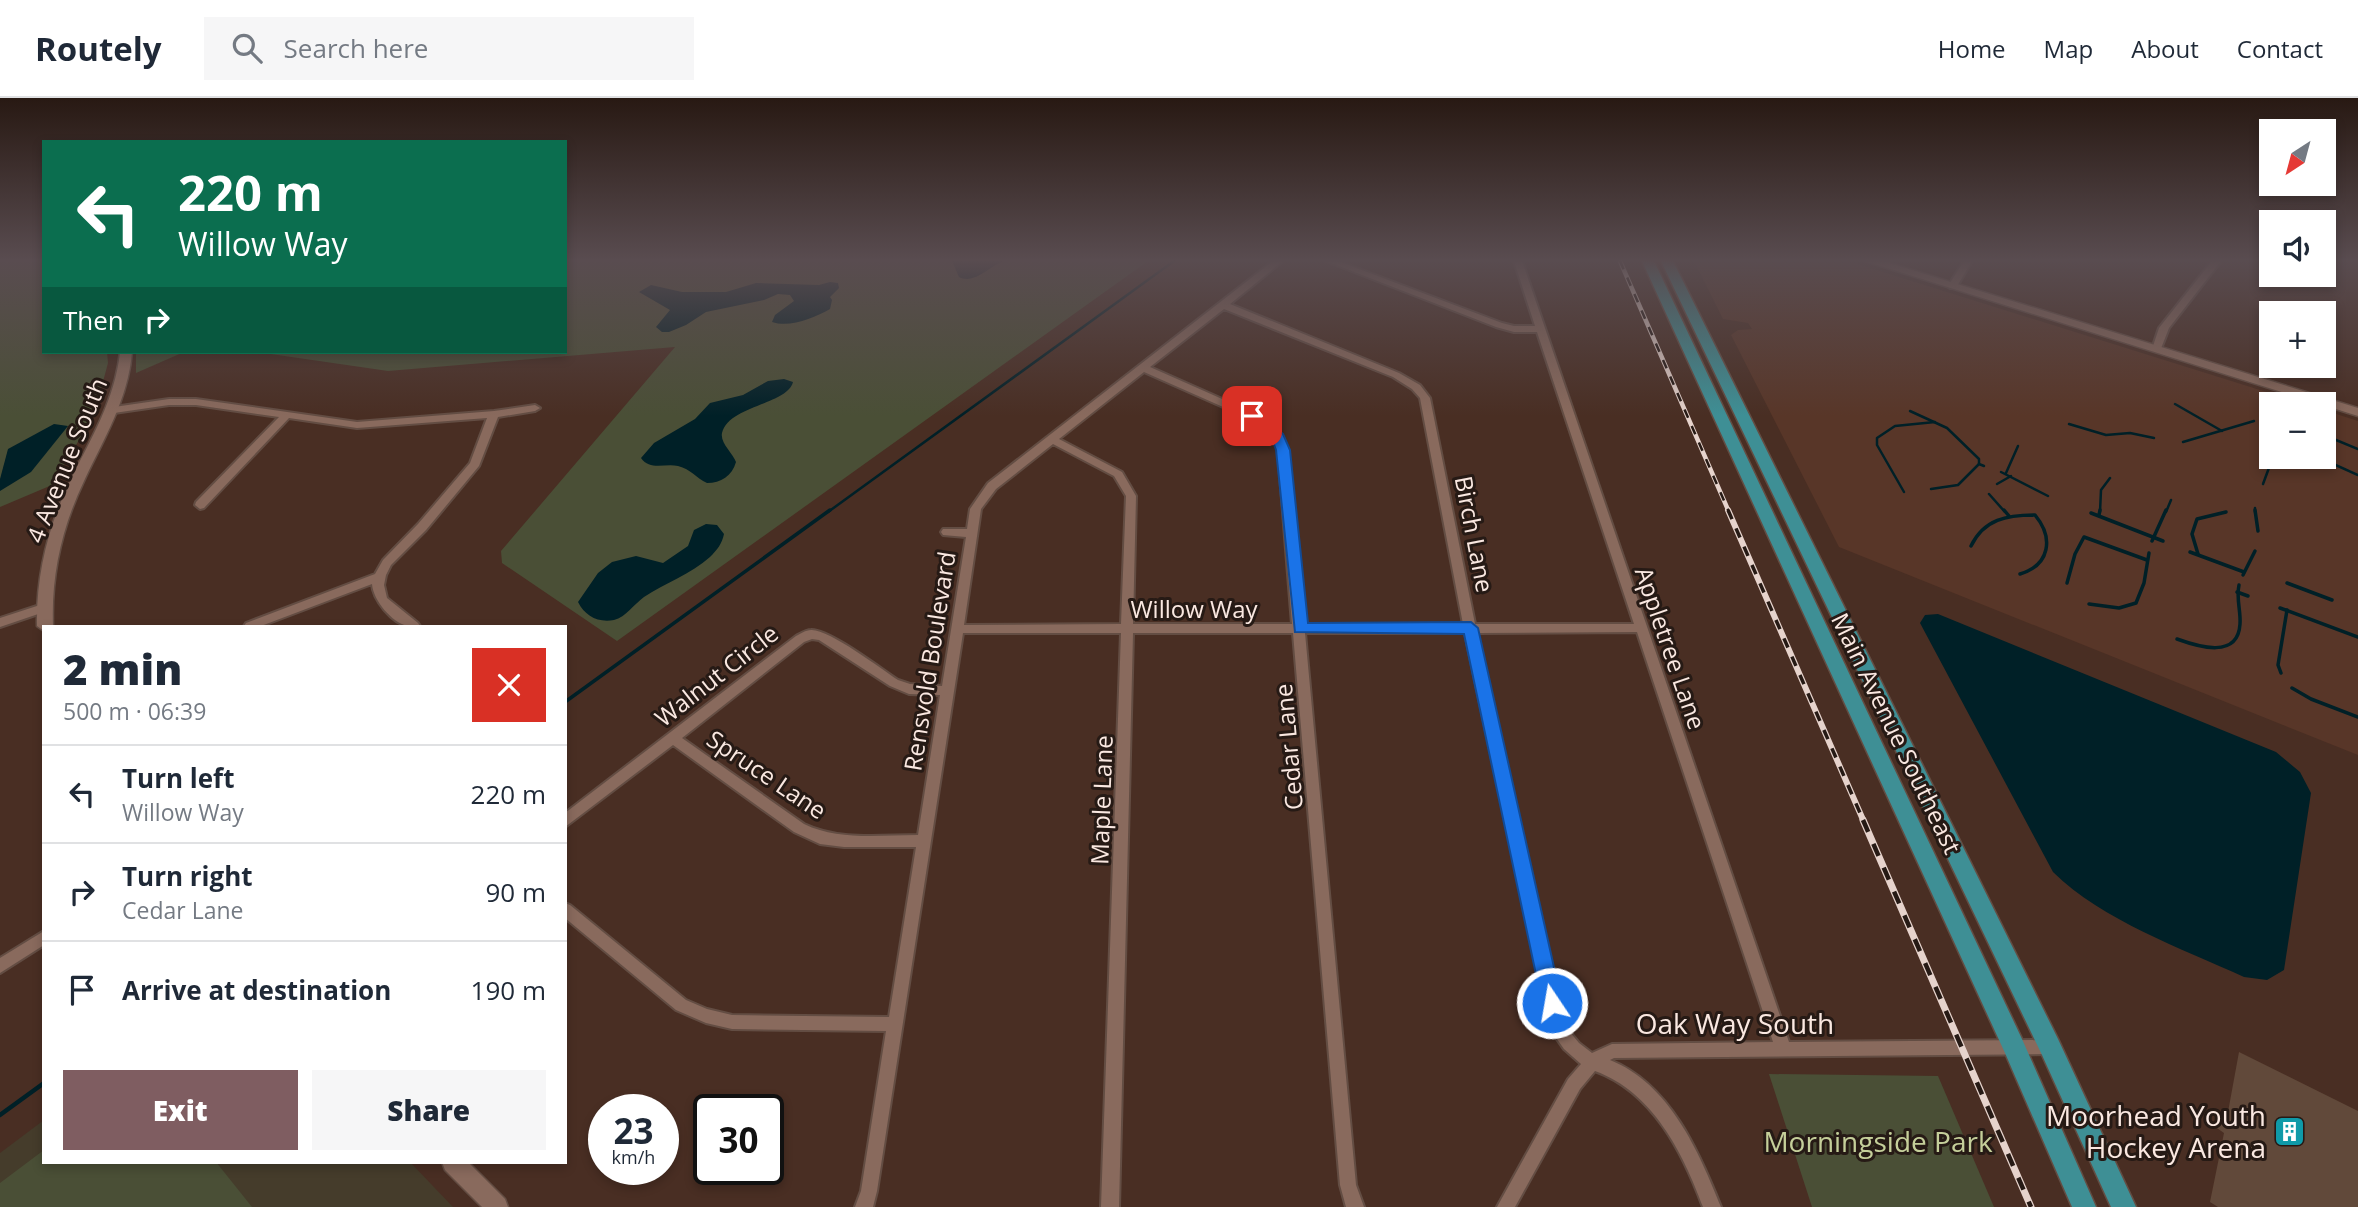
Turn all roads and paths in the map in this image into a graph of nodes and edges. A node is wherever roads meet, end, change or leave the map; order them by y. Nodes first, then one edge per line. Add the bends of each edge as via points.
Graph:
1 (1213, 313) edge
2 (1242, 313) edge
3 (1467, 313) edge
4 (1536, 313) edge
5 (1672, 313) edge
6 (1692, 313) edge
7 (2040, 313) edge
8 (2176, 313) edge
9 (1541, 329) junction
10 (2157, 349) junction
11 (126, 354) edge
12 (1143, 368) junction
13 (535, 408) dead end
14 (114, 410) junction
15 (2358, 412) edge
16 (494, 414) junction
17 (286, 416) junction
18 (1052, 439) junction
19 (200, 505) dead end
20 (947, 532) dead end
21 (972, 533) junction
22 (378, 577) junction
23 (43, 608) junction
24 (0, 623) edge
25 (45, 625) edge
26 (253, 625) edge
27 (413, 625) edge
28 (1300, 628) junction
29 (1471, 628) junction
30 (1642, 628) junction
31 (957, 629) junction
32 (1129, 629) junction
33 (947, 691) junction
34 (673, 738) junction
35 (567, 819) edge
36 (924, 841) junction
37 (567, 911) edge
38 (42, 938) edge
39 (0, 966) edge
40 (895, 1024) junction
41 (2014, 1047) junction
42 (2050, 1047) junction
43 (1783, 1048) junction
44 (1592, 1062) junction
45 (455, 1164) edge
46 (497, 1207) edge
47 (864, 1207) edge
48 (1110, 1207) edge
49 (1354, 1207) edge
50 (1506, 1207) edge
51 (1712, 1207) edge
52 (2084, 1207) edge
53 (2124, 1207) edge

1 - 12 street, Rensvold Boulevard
2 - 29 street, Birch Lane via 1396,375 1425,398
3 - 9 street via 1514,329
4 - 9 street, Appletree Lane
5 - 41 main road, Main Avenue Southeast
6 - 42 main road, Main Avenue Southeast
7 - 10 street
8 - 10 street via 2164,328
9 - 30 street, Appletree Lane
10 - 15 street
11 - 14 street, 4 Avenue South
12 - 18 street, Rensvold Boulevard
12 - 28 street, Cedar Lane via 1252,416 1279,437
13 - 16 street
14 - 17 street via 196,402
14 - 23 street, 4 Avenue South via 76,484 51,555
16 - 17 street via 357,425
16 - 22 street via 475,464
17 - 19 street
18 - 21 street, Rensvold Boulevard via 992,486 976,509
18 - 32 street, Maple Lane via 1118,474 1131,496
20 - 21 street
21 - 31 street, Rensvold Boulevard
22 - 26 street
22 - 27 street via 376,591 383,602
23 - 24 street
23 - 25 street, 4 Avenue South
28 - 29 street, Willow Way
28 - 32 street, Willow Way
28 - 49 street, Cedar Lane via 1348,1185
29 - 30 street, Willow Way
29 - 44 street, Birch Lane via 1558,1030 1572,1048
30 - 43 street, Appletree Lane
31 - 32 street, Willow Way
31 - 33 street, Rensvold Boulevard
32 - 48 street, Maple Lane
33 - 34 street, Walnut Circle via 909,689 894,683 822,636 811,634
33 - 36 street, Rensvold Boulevard
34 - 35 street, Walnut Circle
34 - 36 street, Spruce Lane via 799,828 820,838
36 - 40 street, Rensvold Boulevard
37 - 40 street via 681,1005 705,1016 732,1023
38 - 39 street
40 - 47 street, Rensvold Boulevard
41 - 42 street, Oak Way South
41 - 43 street, Oak Way South
41 - 52 main road, Main Avenue Southeast
42 - 53 main road, Main Avenue Southeast
43 - 44 street, Oak Way South via 1631,1049 1612,1051
44 - 50 street via 1574,1084
44 - 51 street, Birch Lane via 1617,1070 1637,1085 1678,1132
45 - 46 street

